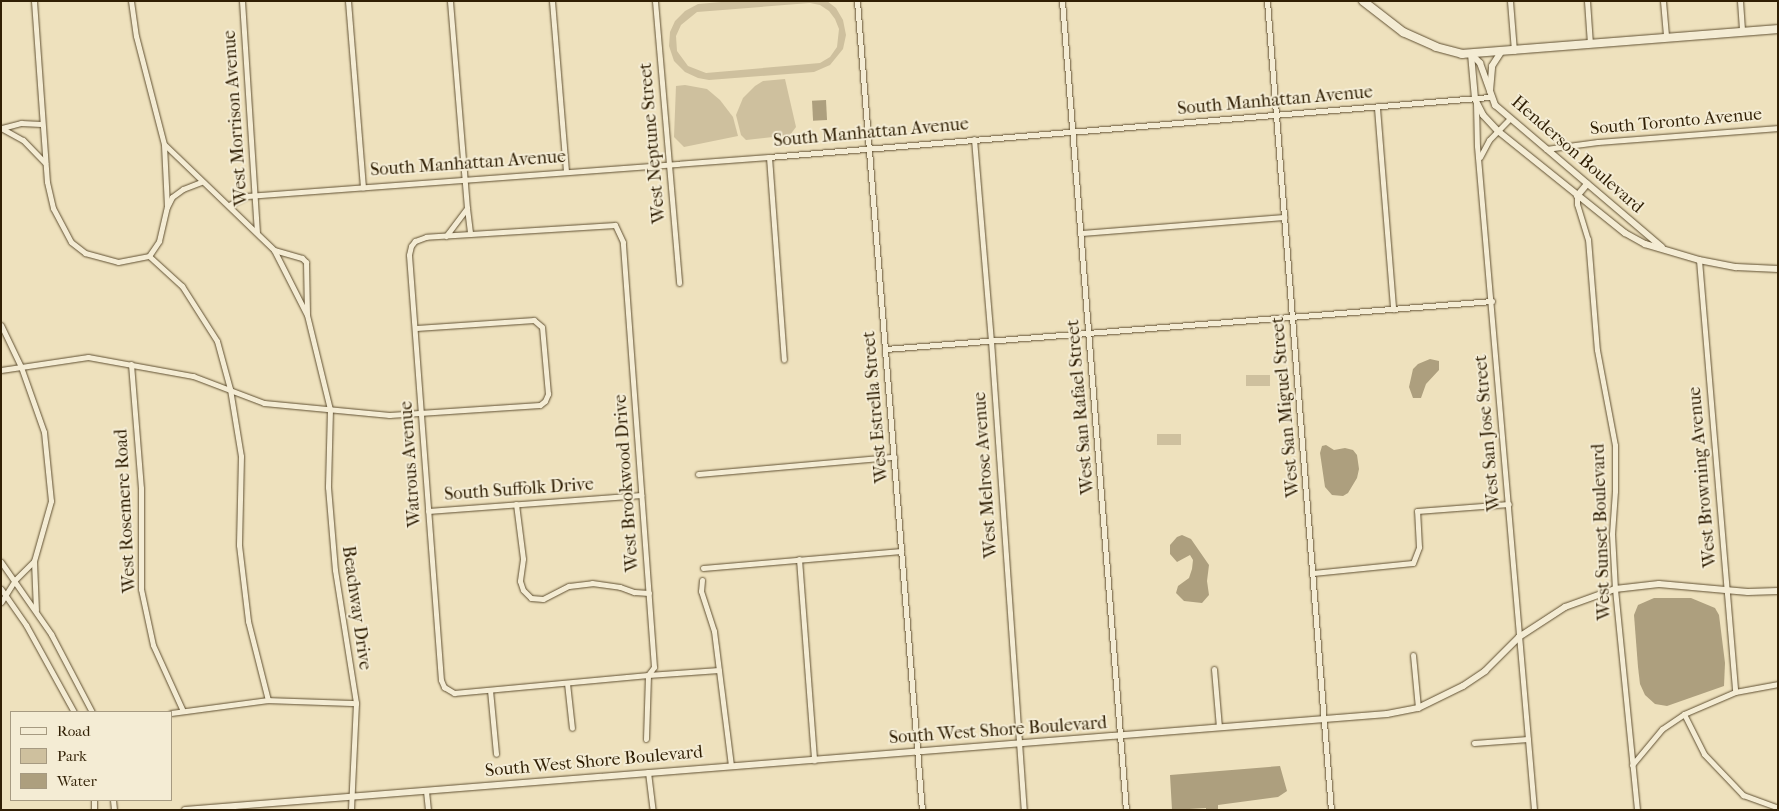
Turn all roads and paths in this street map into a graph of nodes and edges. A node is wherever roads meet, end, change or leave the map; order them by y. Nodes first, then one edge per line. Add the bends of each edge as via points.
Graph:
1 (34, 1) edge
2 (131, 1) edge
3 (242, 1) edge
4 (348, 1) edge
5 (450, 1) edge
6 (552, 1) edge
7 (655, 1) edge
8 (856, 1) edge
9 (1062, 1) edge
10 (1267, 1) edge
11 (1363, 1) edge
12 (1510, 1) edge
13 (1586, 1) edge
14 (1663, 1) edge
15 (1740, 1) edge
16 (1778, 30) edge
17 (1742, 32) junction
18 (1666, 38) junction
19 (1590, 44) junction
20 (1514, 51) junction
21 (1501, 52) junction
22 (1472, 54) junction
23 (1490, 97) junction
24 (1476, 101) junction
25 (1377, 108) junction
26 (1276, 116) junction
27 (1510, 118) junction
28 (41, 124) junction
29 (1, 128) edge
30 (1778, 128) edge
31 (1498, 131) junction
32 (1072, 132) junction
33 (974, 139) junction
34 (164, 144) junction
35 (867, 147) junction
36 (1546, 149) junction
37 (1480, 156) junction
38 (769, 157) junction
39 (45, 164) junction
40 (668, 164) junction
41 (566, 171) junction
42 (465, 179) junction
43 (201, 182) junction
44 (1587, 184) junction
45 (363, 187) junction
46 (254, 195) junction
47 (1577, 196) junction
48 (228, 205) junction
49 (166, 207) junction
50 (468, 208) junction
51 (1284, 217) junction
52 (257, 233) junction
53 (1081, 233) junction
54 (470, 234) junction
55 (446, 236) junction
56 (1662, 248) junction
57 (274, 250) junction
58 (149, 256) junction
59 (1699, 260) junction
60 (1778, 269) edge
61 (679, 283) dead end
62 (1492, 301) junction
63 (1392, 309) junction
64 (307, 315) junction
65 (1292, 317) junction
66 (1, 324) edge
67 (416, 328) junction
68 (1089, 333) junction
69 (991, 341) junction
70 (886, 349) junction
71 (784, 359) dead end
72 (131, 364) junction
73 (21, 367) junction
74 (1, 370) edge
75 (230, 389) junction
76 (330, 409) junction
77 (421, 414) junction
78 (894, 457) junction
79 (698, 474) dead end
80 (642, 495) junction
81 (516, 504) junction
82 (1509, 504) junction
83 (428, 511) junction
84 (901, 551) junction
85 (799, 560) junction
86 (34, 561) junction
87 (1, 562) edge
88 (703, 568) dead end
89 (1313, 573) junction
90 (15, 580) junction
91 (702, 580) dead end
92 (1, 589) edge
93 (1615, 589) junction
94 (1726, 590) junction
95 (1778, 591) edge
96 (649, 593) junction
97 (6, 595) junction
98 (1, 602) edge
99 (36, 610) junction
100 (1519, 637) junction
101 (1413, 655) dead end
102 (1214, 669) dead end
103 (719, 670) junction
104 (648, 676) junction
105 (567, 683) junction
106 (1778, 684) edge
107 (490, 690) junction
108 (1735, 692) junction
109 (268, 700) junction
110 (356, 703) junction
111 (1418, 708) junction
112 (73, 711) edge
113 (91, 711) edge
114 (182, 711) junction
115 (172, 713) edge
116 (1684, 714) junction
117 (1324, 719) junction
118 (572, 728) dead end
119 (1219, 728) junction
120 (1120, 736) junction
121 (646, 739) dead end
122 (1528, 739) junction
123 (1474, 742) dead end
124 (1018, 744) junction
125 (917, 752) junction
126 (496, 754) dead end
127 (814, 760) junction
128 (1632, 765) junction
129 (731, 766) junction
130 (648, 772) junction
131 (426, 791) junction
132 (352, 797) junction
133 (1778, 808) edge
134 (185, 810) edge
135 (351, 810) edge
136 (428, 810) edge
137 (653, 810) edge
138 (922, 810) edge
139 (1024, 810) edge
140 (1126, 810) edge
141 (1331, 810) edge
142 (1534, 810) edge
143 (1637, 810) edge

1 - 28 street
2 - 34 street via 136,36
3 - 46 street, West Morrison Avenue
4 - 45 street
5 - 42 street
6 - 41 street
7 - 40 street, West Neptune Street
8 - 35 street, West Estrella Street
9 - 32 street, West San Rafael Street
10 - 26 street, West San Miguel Street
11 - 22 main road via 1392,25 1422,41
12 - 20 street
13 - 19 street
14 - 18 street
15 - 17 street
16 - 17 main road
17 - 18 main road
18 - 19 main road
19 - 20 main road
20 - 21 main road
21 - 22 main road
21 - 23 street via 1492,66
22 - 23 street, Henderson Boulevard via 1480,63
22 - 24 street, West San Jose Street
23 - 24 street, South Manhattan Avenue
23 - 27 street, Henderson Boulevard
24 - 25 street, South Manhattan Avenue
24 - 31 street, Henderson Boulevard
24 - 37 street, West San Jose Street
25 - 26 street, South Manhattan Avenue
25 - 63 street
26 - 32 street, South Manhattan Avenue
26 - 51 street, West San Miguel Street
27 - 31 street
27 - 36 street, Henderson Boulevard
28 - 29 street via 21,123
28 - 39 street
29 - 39 street via 23,140
30 - 36 street, South Toronto Avenue
31 - 37 street via 1484,146
31 - 47 street, Henderson Boulevard
32 - 33 street, South Manhattan Avenue
32 - 53 street, West San Rafael Street
33 - 35 street, South Manhattan Avenue
33 - 69 street, West Melrose Avenue
34 - 43 street
34 - 49 street
35 - 38 street, South Manhattan Avenue
35 - 70 street, West Estrella Street
36 - 44 street, Henderson Boulevard
37 - 62 street, West San Jose Street
38 - 40 street, South Manhattan Avenue
38 - 71 street
39 - 58 street via 54,208 70,242 85,253 118,262
40 - 41 street, South Manhattan Avenue
40 - 61 street, West Neptune Street
41 - 42 street, South Manhattan Avenue
42 - 45 street, South Manhattan Avenue
42 - 50 street
43 - 48 street
43 - 49 street via 177,192
44 - 47 street
44 - 56 street, Henderson Boulevard
45 - 46 street, South Manhattan Avenue
46 - 48 street, South Manhattan Avenue
46 - 52 street, West Morrison Avenue
47 - 56 street, Henderson Boulevard via 1624,233 1645,244
47 - 93 street, West Sunset Boulevard via 1588,239 1597,350 1615,445 1616,491 1612,534
48 - 52 street
49 - 58 street via 159,242
50 - 54 street
50 - 55 street
51 - 53 street
51 - 65 street, West San Miguel Street
52 - 57 street
53 - 68 street, West San Rafael Street
54 - 55 street
54 - 80 street, West Brookwood Drive via 614,225 623,242
55 - 67 street, Watrous Avenue via 421,238 411,246 409,255
56 - 59 street, Henderson Boulevard
57 - 64 street
57 - 64 street via 306,262
58 - 75 street via 182,286 217,341
59 - 60 street, Henderson Boulevard via 1736,267
59 - 94 street, West Browning Avenue
62 - 63 street
62 - 82 street, West San Jose Street
63 - 65 street
64 - 76 street, Beachway Drive
65 - 68 street
65 - 89 street, West San Miguel Street
66 - 73 street
67 - 77 street, Watrous Avenue
67 - 77 street via 534,320 542,327 548,394 540,405
68 - 69 street
68 - 120 street, West San Rafael Street
69 - 70 street
69 - 124 street, West Melrose Avenue
70 - 78 street, West Estrella Street
72 - 73 street via 88,357
72 - 75 street via 193,376
72 - 114 street, West Rosemere Road via 140,488 141,589 153,645
73 - 74 street
73 - 86 street via 44,432 51,501
75 - 76 street via 264,403
75 - 109 street via 241,456 238,545 248,621
76 - 77 street via 389,415
76 - 110 street, Beachway Drive via 328,487 335,570
77 - 83 street, Watrous Avenue
78 - 79 street
78 - 84 street, West Estrella Street
80 - 81 street, South Suffolk Drive
80 - 96 street, West Brookwood Drive
81 - 83 street, South Suffolk Drive
81 - 96 street via 523,559 520,581 531,598 543,599 569,586 592,583
82 - 89 street via 1417,511 1418,547 1413,563
82 - 100 street, West San Jose Street
83 - 107 street, Watrous Avenue via 441,680 444,687 454,693
84 - 85 street
84 - 125 street, West Estrella Street
85 - 88 street
85 - 127 street
86 - 90 street
86 - 99 street
87 - 90 street
89 - 117 street, West San Miguel Street
90 - 97 street
90 - 99 street
91 - 103 street
92 - 97 street
93 - 94 street, South West Shore Boulevard via 1659,584
93 - 100 street, South West Shore Boulevard via 1565,607
93 - 128 street, West Sunset Boulevard
94 - 95 street, South West Shore Boulevard
94 - 108 street, West Browning Avenue
96 - 104 street, West Brookwood Drive via 654,667
97 - 98 street
97 - 112 street
99 - 113 street
100 - 111 street, South West Shore Boulevard via 1485,671
100 - 122 street, West San Jose Street
101 - 111 street
102 - 119 street
103 - 104 street
103 - 129 street
104 - 105 street
104 - 121 street, West Brookwood Drive
105 - 107 street
105 - 118 street
106 - 108 street
107 - 126 street
108 - 116 street
109 - 110 street
109 - 114 street
110 - 132 street, Beachway Drive
111 - 117 street, South West Shore Boulevard
114 - 115 street
116 - 128 street via 1662,729
116 - 133 street via 1704,754 1743,795
117 - 119 street, South West Shore Boulevard
117 - 141 street, West San Miguel Street
119 - 120 street, South West Shore Boulevard
120 - 124 street, South West Shore Boulevard
120 - 140 street, West San Rafael Street
122 - 123 street
122 - 142 street, West San Jose Street
124 - 125 street, South West Shore Boulevard
124 - 139 street, West Melrose Avenue
125 - 127 street, South West Shore Boulevard
125 - 138 street, West Estrella Street
127 - 129 street, South West Shore Boulevard
128 - 143 street, West Sunset Boulevard
129 - 130 street, South West Shore Boulevard
130 - 131 street, South West Shore Boulevard
130 - 137 street
131 - 132 street, South West Shore Boulevard
131 - 136 street
132 - 134 street, South West Shore Boulevard
132 - 135 street, Beachway Drive

